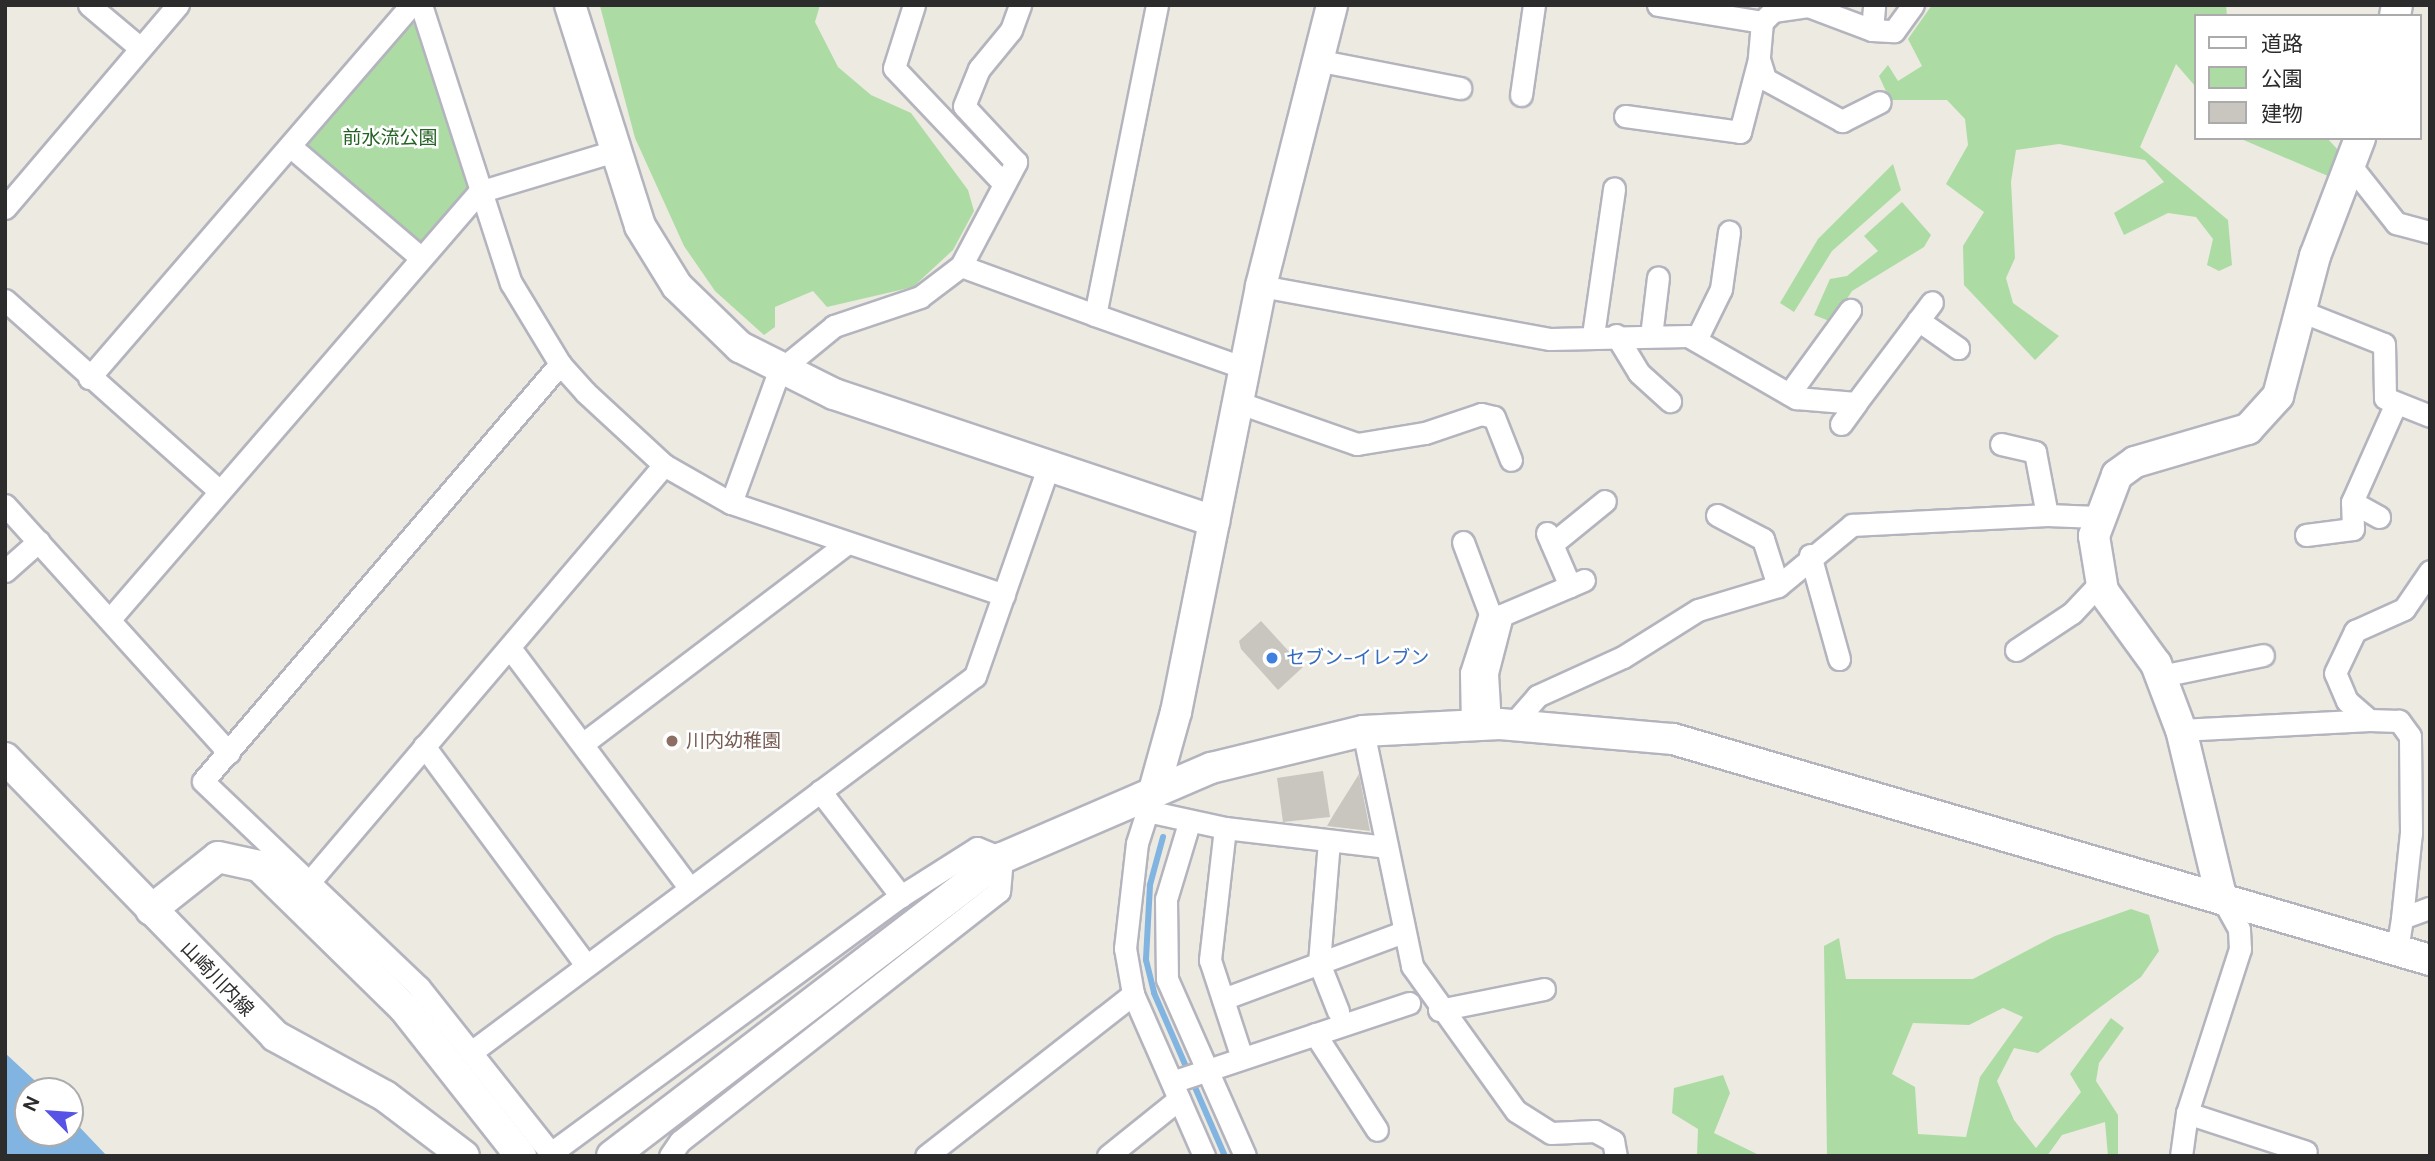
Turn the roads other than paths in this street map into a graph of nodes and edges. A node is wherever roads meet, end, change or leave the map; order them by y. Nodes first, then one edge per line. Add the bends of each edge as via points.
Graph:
1 (89, 5) edge
2 (178, 5) edge
3 (411, 5) edge
4 (421, 5) edge
5 (570, 5) edge
6 (914, 5) edge
7 (1020, 5) edge
8 (1157, 5) edge
9 (1332, 5) edge
10 (1534, 5) edge
11 (1658, 5) edge
12 (1874, 5) edge
13 (1913, 5) edge
14 (1762, 22) junction
15 (1872, 30) junction
16 (141, 48) junction
17 (1759, 59) junction
18 (1321, 61) junction
19 (1460, 88) dead end
20 (1521, 95) dead end
21 (1880, 102) dead end
22 (1625, 116) dead end
23 (289, 146) junction
24 (615, 151) junction
25 (2356, 152) edge
26 (1003, 183) junction
27 (1614, 189) dead end
28 (479, 192) junction
29 (5, 208) edge
30 (1730, 232) dead end
31 (2430, 232) edge
32 (421, 258) junction
33 (961, 267) junction
34 (1658, 276) dead end
35 (1261, 286) junction
36 (5, 300) edge
37 (1932, 302) dead end
38 (1850, 310) dead end
39 (2303, 312) junction
40 (1095, 315) junction
41 (1918, 320) junction
42 (1593, 335) junction
43 (1616, 335) junction
44 (1651, 336) junction
45 (1696, 340) junction
46 (1958, 348) dead end
47 (560, 364) junction
48 (1245, 368) junction
49 (779, 370) junction
50 (89, 378) junction
51 (1789, 394) junction
52 (1670, 401) dead end
53 (1237, 402) junction
54 (2396, 402) junction
55 (1856, 403) junction
56 (2430, 416) edge
57 (1841, 424) dead end
58 (2001, 444) dead end
59 (1511, 460) dead end
60 (664, 465) junction
61 (1049, 465) junction
62 (219, 492) junction
63 (1605, 501) dead end
64 (2352, 502) junction
65 (731, 503) junction
66 (5, 505) edge
67 (1717, 515) dead end
68 (2047, 515) junction
69 (2097, 517) junction
70 (2379, 517) dead end
71 (1214, 521) junction
72 (2306, 535) dead end
73 (39, 541) junction
74 (1463, 542) dead end
75 (843, 545) junction
76 (1810, 555) junction
77 (5, 570) edge
78 (2430, 570) edge
79 (2101, 582) junction
80 (1778, 586) junction
81 (1004, 596) junction
82 (110, 619) junction
83 (510, 648) junction
84 (2017, 650) dead end
85 (2263, 655) dead end
86 (1839, 659) dead end
87 (2161, 676) junction
88 (2369, 720) junction
89 (1492, 724) junction
90 (2181, 730) junction
91 (1363, 731) junction
92 (585, 742) junction
93 (425, 746) junction
94 (229, 753) junction
95 (5, 758) edge
96 (820, 791) junction
97 (1151, 799) junction
98 (1189, 823) junction
99 (1225, 828) junction
100 (1329, 841) junction
101 (1386, 847) junction
102 (1002, 858) junction
103 (310, 880) junction
104 (688, 886) junction
105 (2221, 895) junction
106 (901, 896) junction
107 (2430, 908) edge
108 (151, 910) junction
109 (2402, 918) junction
110 (1403, 932) junction
111 (2397, 950) junction
112 (2430, 960) edge
113 (1319, 963) junction
114 (586, 965) junction
115 (1545, 989) dead end
116 (1133, 994) junction
117 (1223, 999) junction
118 (1409, 1003) dead end
119 (1439, 1010) junction
120 (1338, 1011) dead end
121 (1315, 1034) junction
122 (474, 1050) junction
123 (1242, 1058) junction
124 (1204, 1071) junction
125 (1175, 1091) junction
126 (2187, 1113) junction
127 (1377, 1130) dead end
128 (2306, 1152) dead end
129 (552, 1154) edge
130 (1203, 1155) edge
131 (464, 1156) edge
132 (521, 1156) edge
133 (611, 1156) edge
134 (670, 1156) edge
135 (926, 1156) edge
136 (1108, 1156) edge
137 (1245, 1156) edge
138 (1616, 1156) edge
139 (2181, 1156) edge

1 - 16 street
2 - 16 street
3 - 23 street
4 - 28 street
5 - 24 street
6 - 26 street via 894,68
7 - 26 street via 1011,30 979,69 964,106 1016,162
8 - 40 street
9 - 18 street
10 - 20 street
11 - 14 street
12 - 15 street
13 - 15 street via 1894,31
14 - 15 street via 1773,11 1808,6
14 - 17 street
16 - 29 street
17 - 21 street via 1765,79 1825,117 1842,121
17 - 22 street via 1740,132
18 - 19 street
18 - 35 street
23 - 32 street
23 - 50 street
24 - 28 street
24 - 49 street via 640,226 677,286 706,319
25 - 31 street via 2396,223
25 - 39 street via 2315,256
26 - 33 street
27 - 42 street
28 - 32 street
28 - 47 street via 511,283
30 - 45 street via 1721,289
32 - 62 street
33 - 40 street
33 - 49 street via 920,297 834,326
34 - 44 street
35 - 42 street via 1550,340
35 - 48 street
36 - 50 street
37 - 41 street
38 - 51 street
39 - 54 street via 2384,344 2385,398
39 - 69 street via 2284,382 2266,413 2230,437 2135,462 2105,493
40 - 48 street
41 - 46 street
41 - 55 street
42 - 43 street
43 - 44 street
43 - 52 street via 1639,373
44 - 45 street
45 - 51 street
47 - 60 street
47 - 94 street
48 - 53 street
49 - 61 street
49 - 65 street
50 - 62 street
51 - 55 street
53 - 59 street via 1357,444 1425,433 1481,414 1494,417
53 - 71 street
54 - 56 street
54 - 64 street
55 - 57 street
58 - 68 street via 2035,452
60 - 65 street
60 - 83 street
61 - 71 street
61 - 81 street
62 - 82 street
63 - 89 street via 1549,539 1577,583 1502,615 1487,673
64 - 70 street
64 - 72 street via 2353,529
65 - 75 street
66 - 73 street
67 - 80 street via 1763,540
68 - 69 street
68 - 76 street via 1852,525
69 - 79 street via 2095,558
71 - 97 street
73 - 77 street
73 - 82 street
74 - 89 street via 1490,614 1471,673
75 - 81 street
75 - 92 street
76 - 80 street
76 - 86 street
78 - 88 street via 2404,609 2355,631 2335,673 2347,701
79 - 84 street via 2072,613
79 - 87 street
80 - 89 street via 1698,610 1623,657 1537,696
81 - 96 street via 975,676
82 - 94 street
83 - 92 street
83 - 93 street
85 - 87 street
87 - 90 street
88 - 90 street
88 - 109 street via 2399,721 2410,736 2411,833
89 - 91 street
89 - 105 street via 1673,739 1734,753
90 - 105 street
91 - 97 street
91 - 101 street
92 - 104 street
93 - 103 street
93 - 114 street
94 - 103 street via 203,781
95 - 108 street, 山崎川内線
96 - 104 street
96 - 106 street
97 - 98 street
97 - 102 street
97 - 116 street via 1128,903 1125,948
98 - 99 street
98 - 124 street via 1166,899 1162,943 1167,979
99 - 100 street
99 - 117 street via 1210,960
100 - 101 street
100 - 113 street
101 - 110 street
102 - 106 street via 977,848
102 - 133 street
102 - 134 street via 999,891 680,1141
103 - 122 street
104 - 114 street
105 - 111 street
105 - 126 street via 2239,929 2241,949
106 - 129 street
107 - 109 street
108 - 131 street, 山崎川内線 via 275,1036 385,1096
108 - 132 street via 218,857 247,859 273,876 404,1008
109 - 111 street
110 - 113 street
110 - 119 street via 1412,966
111 - 112 street
113 - 117 street
113 - 120 street
114 - 122 street
115 - 119 street
116 - 125 street
116 - 135 street
117 - 123 street
118 - 121 street
119 - 138 street via 1516,1111 1551,1133 1595,1131 1613,1141
121 - 123 street
121 - 127 street
122 - 129 street
123 - 124 street
124 - 125 street
124 - 137 street
125 - 130 street
125 - 136 street
126 - 128 street
126 - 139 street

